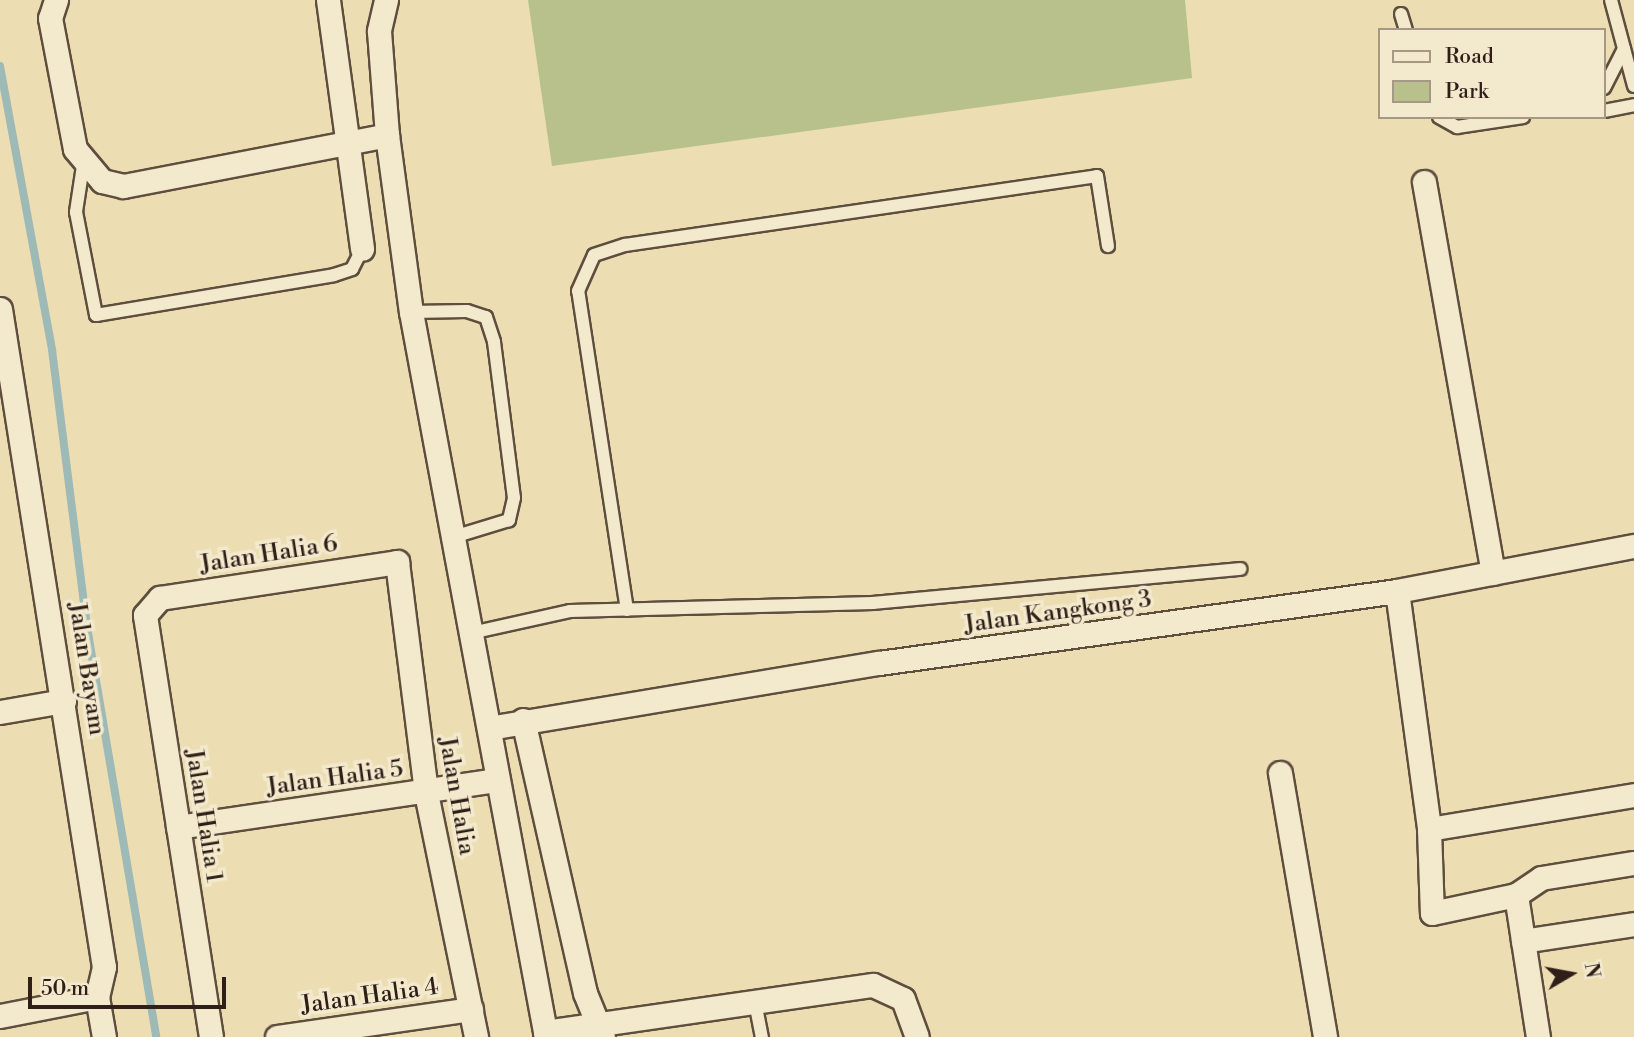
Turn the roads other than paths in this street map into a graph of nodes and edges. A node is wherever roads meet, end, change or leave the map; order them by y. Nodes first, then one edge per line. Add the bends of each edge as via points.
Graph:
1 (56, 0) edge
2 (328, 0) edge
3 (386, 0) edge
4 (1612, 0) edge
5 (1401, 15) dead end
6 (1405, 28) edge
7 (1625, 49) junction
8 (1606, 84) edge
9 (1634, 86) edge
10 (1634, 105) edge
11 (1606, 111) edge
12 (1443, 119) edge
13 (1510, 119) edge
14 (387, 135) junction
15 (348, 143) junction
16 (83, 166) junction
17 (1424, 182) dead end
18 (1108, 246) dead end
19 (362, 249) joint
20 (0, 309) edge
21 (411, 313) junction
22 (11, 425) edge
23 (453, 537) junction
24 (1634, 546) edge
25 (397, 562) joint
26 (1240, 569) dead end
27 (1493, 573) junction
28 (1396, 591) junction
29 (150, 604) joint
30 (627, 610) junction
31 (471, 633) junction
32 (64, 701) junction
33 (0, 712) edge
34 (523, 720) junction
35 (489, 728) junction
36 (1280, 773) dead end
37 (498, 780) junction
38 (426, 793) junction
39 (1634, 795) edge
40 (178, 827) junction
41 (1429, 830) junction
42 (1634, 863) edge
43 (1516, 895) junction
44 (1634, 924) edge
45 (1523, 941) junction
46 (97, 998) junction
47 (755, 1002) junction
48 (471, 1009) junction
49 (0, 1016) edge
50 (601, 1031) edge
51 (546, 1035) edge
52 (104, 1037) edge
53 (211, 1037) edge
54 (277, 1037) edge
55 (476, 1037) edge
56 (762, 1037) edge
57 (917, 1037) edge
58 (1325, 1037) edge
59 (1538, 1037) edge

1 - 16 street via 50,18
2 - 15 street
3 - 14 street via 379,30
4 - 7 lane
5 - 6 lane
7 - 8 lane
7 - 9 lane
10 - 11 lane
12 - 13 lane via 1457,127
14 - 15 street
14 - 21 street
15 - 16 street via 123,186
15 - 19 street
16 - 19 lane via 76,212 96,315 334,275 352,269
17 - 27 street
18 - 30 lane via 1097,176 625,245 594,255 578,291
20 - 22 street, Jalan Bayam
21 - 23 street
21 - 23 lane via 467,311 486,317 494,342 514,498 509,520
22 - 32 street, Jalan Bayam
23 - 31 street
24 - 27 street, Jalan Kangkong 3
25 - 29 street, Jalan Halia 6
25 - 38 street, Jalan Halia
26 - 30 lane via 873,603
27 - 28 street, Jalan Kangkong 3
28 - 34 street, Jalan Kangkong 3
28 - 41 street
29 - 40 street, Jalan Halia 1 via 145,615
30 - 31 lane via 570,611
31 - 35 street
32 - 33 street
32 - 46 street, Jalan Bayam via 104,967
34 - 35 street, Jalan Kangkong 3
34 - 50 street via 585,993
35 - 37 street
36 - 58 street
37 - 38 street, Jalan Halia 5
37 - 51 street
38 - 40 street, Jalan Halia 5
38 - 48 street, Jalan Halia
39 - 41 street
40 - 53 street, Jalan Halia 1
41 - 43 street via 1432,913
42 - 43 street via 1541,878
43 - 45 street
44 - 45 street
45 - 59 street
46 - 49 street
46 - 52 street, Jalan Bayam
47 - 50 street
47 - 56 lane
47 - 57 street via 873,985 903,999
48 - 54 street, Jalan Halia 4
48 - 55 street, Jalan Halia
50 - 51 street

